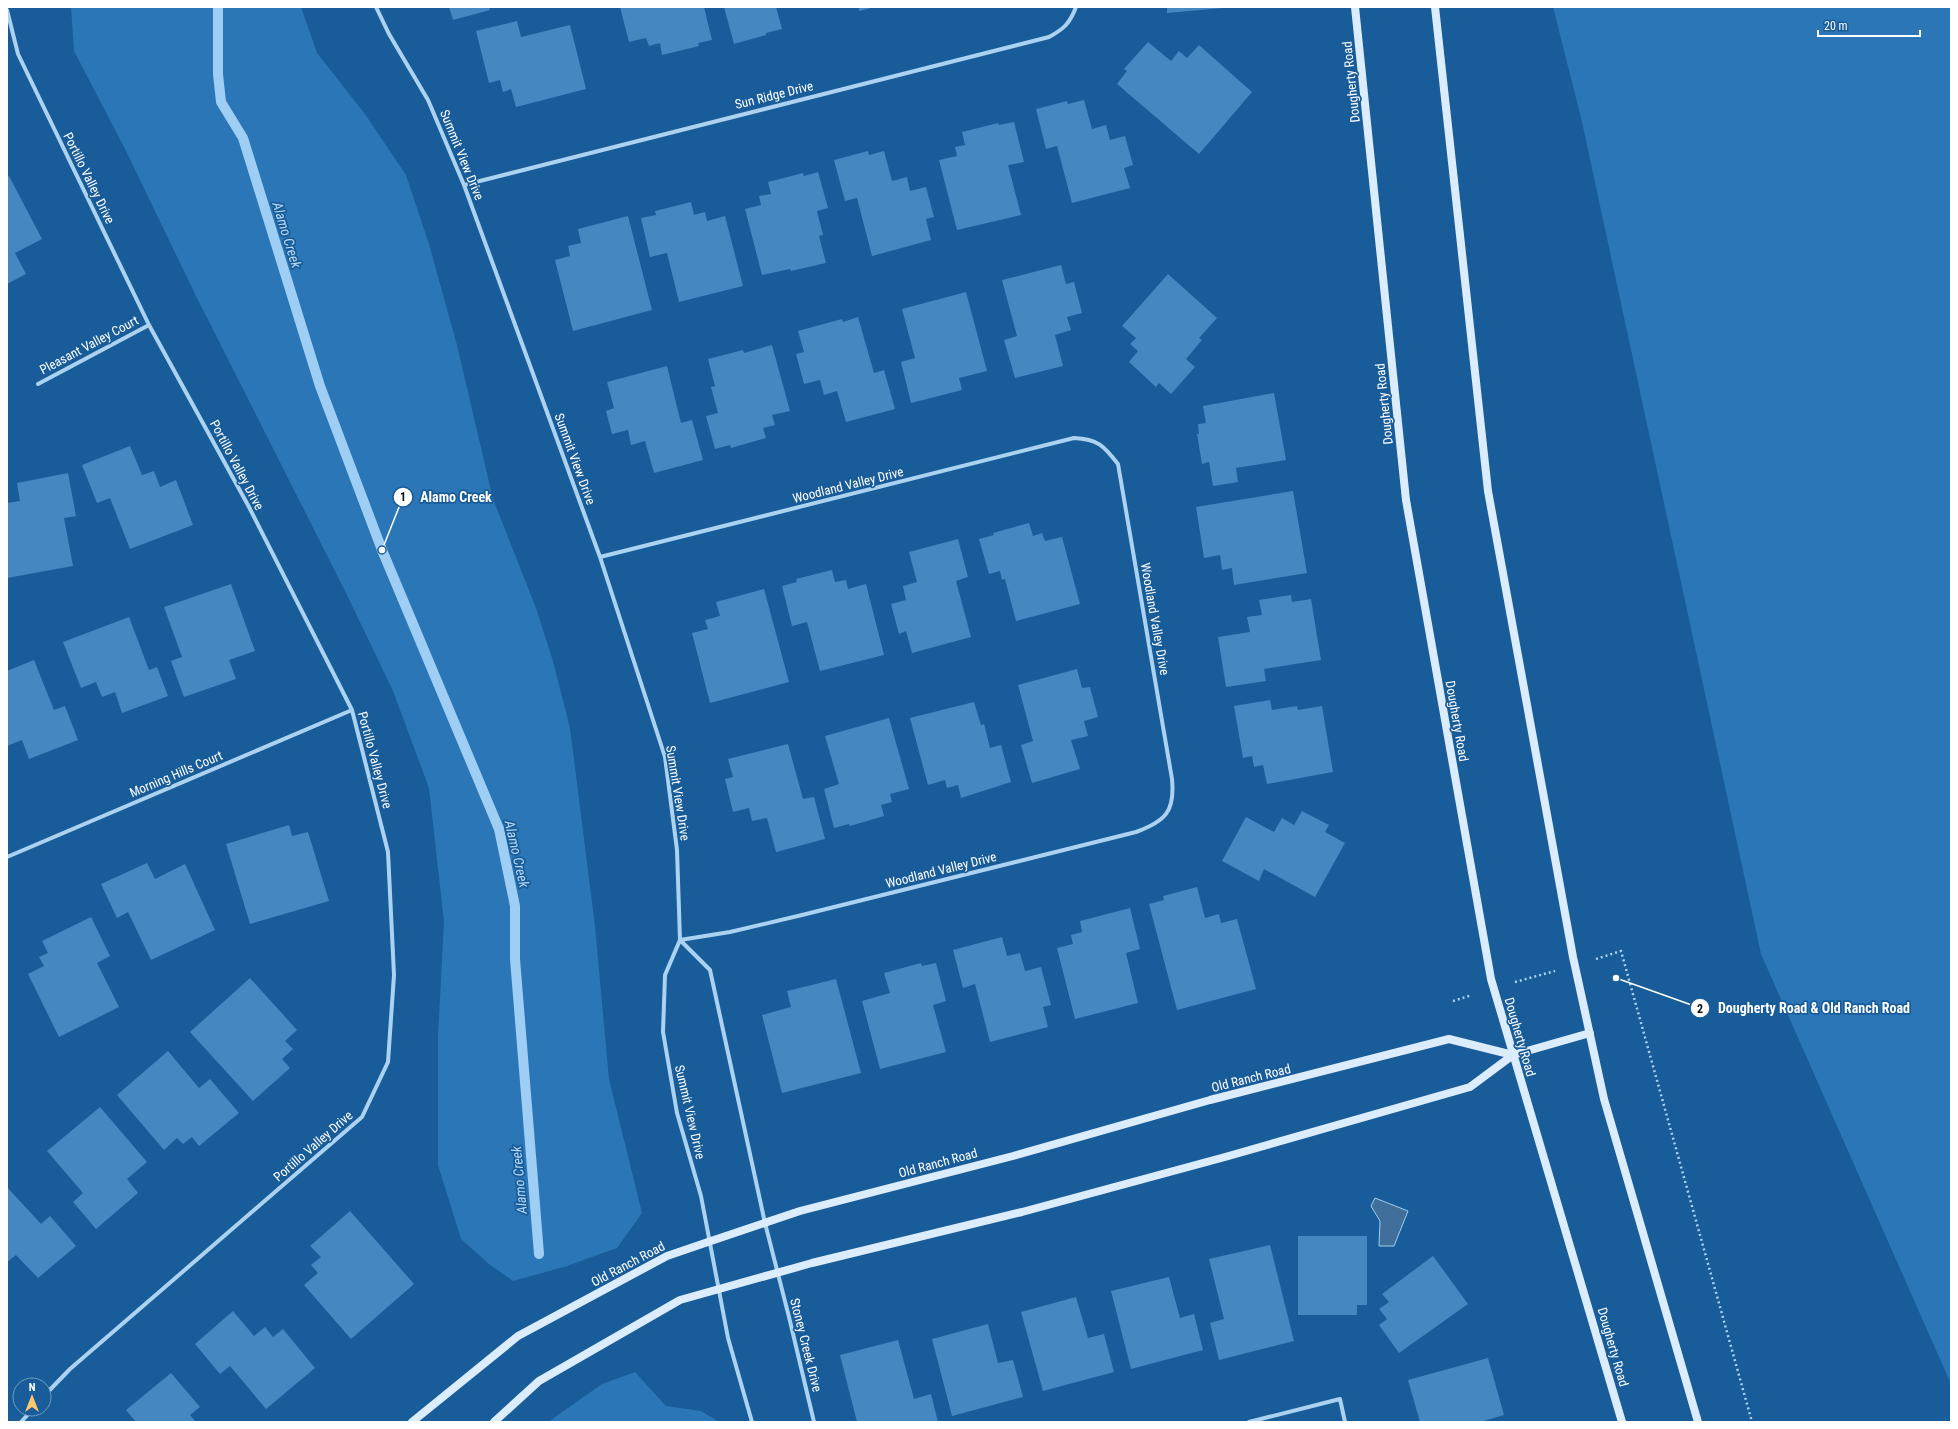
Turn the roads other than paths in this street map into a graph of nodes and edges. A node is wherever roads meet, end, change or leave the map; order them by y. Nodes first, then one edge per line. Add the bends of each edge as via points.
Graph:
1 (376, 7) edge
2 (1076, 7) edge
3 (1355, 7) edge
4 (1434, 7) edge
5 (7, 10) edge
6 (464, 185) junction
7 (149, 325) junction
8 (38, 384) dead end
9 (600, 557) junction
10 (352, 710) junction
11 (7, 857) edge
12 (680, 940) junction
13 (1590, 1033) junction
14 (1513, 1055) junction
15 (764, 1223) junction
16 (708, 1242) junction
17 (777, 1273) junction
18 (720, 1289) junction
19 (52, 1387) edge
20 (412, 1422) edge
21 (494, 1422) edge
22 (752, 1422) edge
23 (814, 1422) edge
24 (1249, 1422) edge
25 (1345, 1422) edge
26 (1622, 1422) edge
27 (1698, 1422) edge

1 - 6 street, Summit View Drive via 428,100
2 - 6 street, Sun Ridge Drive via 1071,21 1049,37
3 - 14 main road, Dougherty Road via 1406,500 1493,989
4 - 13 main road via 1488,491 1575,965
5 - 7 street, Portillo Valley Drive via 18,54
6 - 9 street, Summit View Drive
7 - 8 street, Pleasant Valley Court
7 - 10 street, Portillo Valley Drive via 249,507
9 - 12 street, Summit View Drive via 665,757 677,850
9 - 12 street, Woodland Valley Drive via 1074,438 1089,439 1105,447 1118,464 1172,779 1174,795 1167,812 1154,825 1136,832 802,916
10 - 11 street, Morning Hills Court
10 - 19 street, Portillo Valley Drive via 388,852 394,975 388,1062 362,1117 70,1368
12 - 15 street via 710,970
12 - 16 street, Summit View Drive via 665,975 663,1032 677,1113 700,1196
13 - 14 main road, Old Ranch Road
13 - 27 main road via 1604,1099
14 - 15 main road, Old Ranch Road via 1449,1039 1210,1100
14 - 17 main road, Old Ranch Road via 1470,1087 1022,1212
14 - 26 main road, Dougherty Road
15 - 16 main road, Old Ranch Road
15 - 17 street
16 - 18 street, Summit View Drive
16 - 20 main road, Old Ranch Road via 666,1256 518,1336
17 - 18 main road, Old Ranch Road
17 - 23 street, Stoney Creek Drive
18 - 21 main road, Old Ranch Road via 680,1300 538,1381
18 - 22 street via 728,1338
24 - 25 street via 1340,1399

